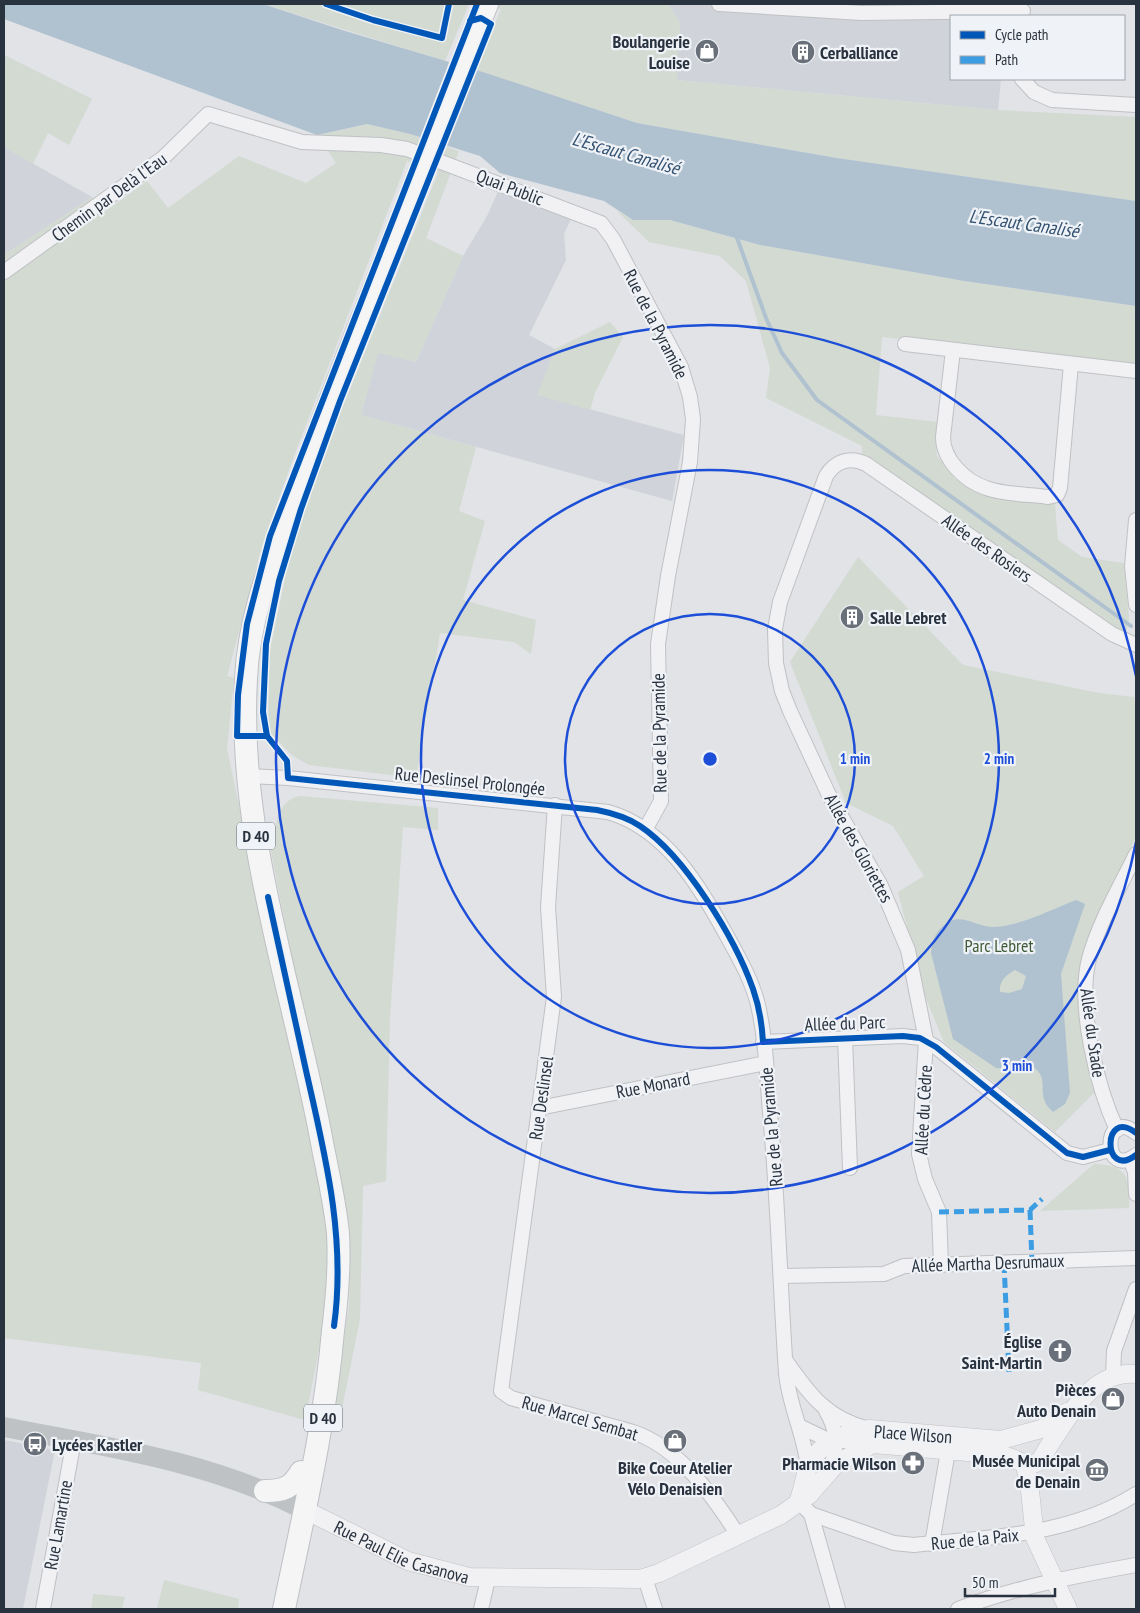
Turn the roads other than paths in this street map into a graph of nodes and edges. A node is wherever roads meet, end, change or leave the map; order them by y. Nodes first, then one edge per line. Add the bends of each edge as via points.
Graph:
1 (487, 4) edge
2 (719, 4) edge
3 (860, 8) edge
4 (1023, 10) edge
5 (1023, 80) edge
6 (1136, 105) edge
7 (208, 114) joint
8 (426, 165) junction
9 (590, 217) joint
10 (4, 272) edge
11 (905, 344) dead end
12 (953, 350) junction
13 (1072, 364) junction
14 (1136, 371) edge
15 (836, 464) joint
16 (1136, 520) edge
17 (1136, 596) edge
18 (1136, 645) edge
19 (252, 776) junction
20 (555, 805) junction
21 (645, 830) junction
22 (1136, 854) edge
23 (845, 1038) junction
24 (926, 1040) junction
25 (763, 1042) junction
26 (766, 1063) junction
27 (540, 1108) junction
28 (1117, 1130) junction
29 (1136, 1133) edge
30 (1110, 1150) junction
31 (1133, 1157) edge
32 (850, 1168) dead end
33 (1136, 1194) edge
34 (1136, 1258) edge
35 (941, 1265) junction
36 (782, 1276) junction
37 (1136, 1289) edge
38 (334, 1326) junction
39 (786, 1360) junction
40 (1136, 1374) edge
41 (1113, 1377) junction
42 (501, 1390) joint
43 (1077, 1404) junction
44 (825, 1410) junction
45 (799, 1426) junction
46 (4, 1427) edge
47 (1026, 1434) junction
48 (872, 1437) junction
49 (74, 1440) junction
50 (836, 1440) junction
51 (948, 1451) junction
52 (1031, 1459) junction
53 (808, 1468) junction
54 (830, 1469) junction
55 (301, 1472) junction
56 (265, 1491) junction
57 (1136, 1494) edge
58 (798, 1502) junction
59 (300, 1507) junction
60 (811, 1514) junction
61 (1034, 1532) junction
62 (738, 1535) junction
63 (932, 1544) junction
64 (1136, 1565) edge
65 (645, 1578) junction
66 (488, 1579) junction
67 (1055, 1580) junction
68 (43, 1609) edge
69 (274, 1609) edge
70 (284, 1609) edge
71 (481, 1609) edge
72 (655, 1609) edge
73 (838, 1609) edge
74 (958, 1609) edge
75 (1068, 1609) edge

1 - 8 main road, D 40, bridge
2 - 3 street
3 - 4 street
5 - 6 street via 1034,92 1052,100
7 - 8 street, Quai Public via 302,142 406,149
7 - 10 street, Chemin par Delà l'Eau via 167,155
8 - 9 street, Quai Public
8 - 19 main road, D 40 via 318,432 261,590 250,638 244,713
9 - 21 street, Rue de la Pyramide via 600,223 613,239 676,358 692,407 690,462 658,644 661,801
11 - 12 street
12 - 13 street
12 - 13 street via 943,437 944,450 950,462 985,488 1048,497 1057,495 1060,488
13 - 14 street
15 - 18 street, Allée des Rosiers via 852,460 866,464 1112,634
15 - 24 street, Allée des Gloriettes via 826,476 780,602 775,638 777,668 786,701 828,792 876,876 900,928 910,960
16 - 17 street via 1132,558
19 - 20 street, Rue Deslinsel Prolongée
19 - 38 main road, D 40 via 259,855 336,1220 339,1275
20 - 21 street, Rue Deslinsel Prolongée via 608,812
20 - 27 street, Rue Deslinsel via 548,898 554,991
21 - 25 street, Rue de la Pyramide via 682,865 720,923 753,988
22 - 28 street, Allée du Stade via 1094,943 1086,980 1086,1010 1100,1087
23 - 24 street, Allée du Parc via 909,1036
23 - 25 street, Allée du Parc
23 - 32 street
24 - 30 street via 1066,1153 1083,1157
24 - 35 street, Allée du Cèdre via 919,1154 922,1171 939,1212
25 - 26 street, Rue de la Pyramide
26 - 27 street, Rue Monard
26 - 36 street, Rue de la Pyramide
27 - 42 street, Rue Deslinsel
28 - 29 street via 1127,1128
28 - 30 street via 1110,1138
30 - 31 street via 1118,1158
31 - 33 street
34 - 35 street, Allée Martha Desrumaux
35 - 36 street, Allée Martha Desrumaux via 904,1266 884,1274
36 - 39 street, Rue de la Pyramide
37 - 41 street via 1114,1351
38 - 55 main road, D 40
38 - 59 main road, D 40 via 328,1388
39 - 44 street
39 - 45 street, Rue de la Pyramide via 789,1392
40 - 41 street
41 - 43 street via 1092,1388
42 - 62 street, Rue Marcel Sembat via 511,1398 652,1440 694,1476
43 - 47 street, Place Wilson via 1056,1421
43 - 52 street
44 - 48 street
44 - 50 street via 833,1422
45 - 50 street via 818,1436
45 - 53 street, Rue de la Pyramide
46 - 49 main road, Rue Paul Elie Casanova
47 - 48 street, Place Wilson via 990,1440
47 - 52 street via 1014,1446
47 - 52 street via 1042,1438 1045,1445
48 - 50 street, Place Wilson via 852,1433
48 - 51 street, Place Wilson
48 - 54 street, Place Wilson
49 - 56 main road, Rue Paul Elie Casanova via 168,1459 228,1476
49 - 68 street, Rue Lamartine
50 - 53 street, Place Wilson via 819,1452
50 - 54 street
51 - 52 street, Place Wilson
51 - 63 street
52 - 61 street via 1029,1481
53 - 58 street, Place Wilson
54 - 58 street, Place Wilson via 812,1492
55 - 56 main road via 287,1488
55 - 59 main road, D 40
56 - 59 main road, Rue Paul Elie Casanova
57 - 61 street, Rue de la Paix via 1084,1520
58 - 60 street
58 - 62 street, Rue Paul Elie Casanova via 781,1515
59 - 66 street, Rue Paul Elie Casanova via 408,1561 460,1576
59 - 69 main road, D 40
59 - 70 main road, D 40
60 - 63 street, Rue de la Paix via 894,1543
60 - 73 street
61 - 63 street, Rue de la Paix
61 - 67 street
62 - 65 street, Rue Paul Elie Casanova
64 - 67 street
65 - 66 street, Rue Paul Elie Casanova
65 - 72 street
66 - 71 street
67 - 74 street via 1002,1593
67 - 75 street

